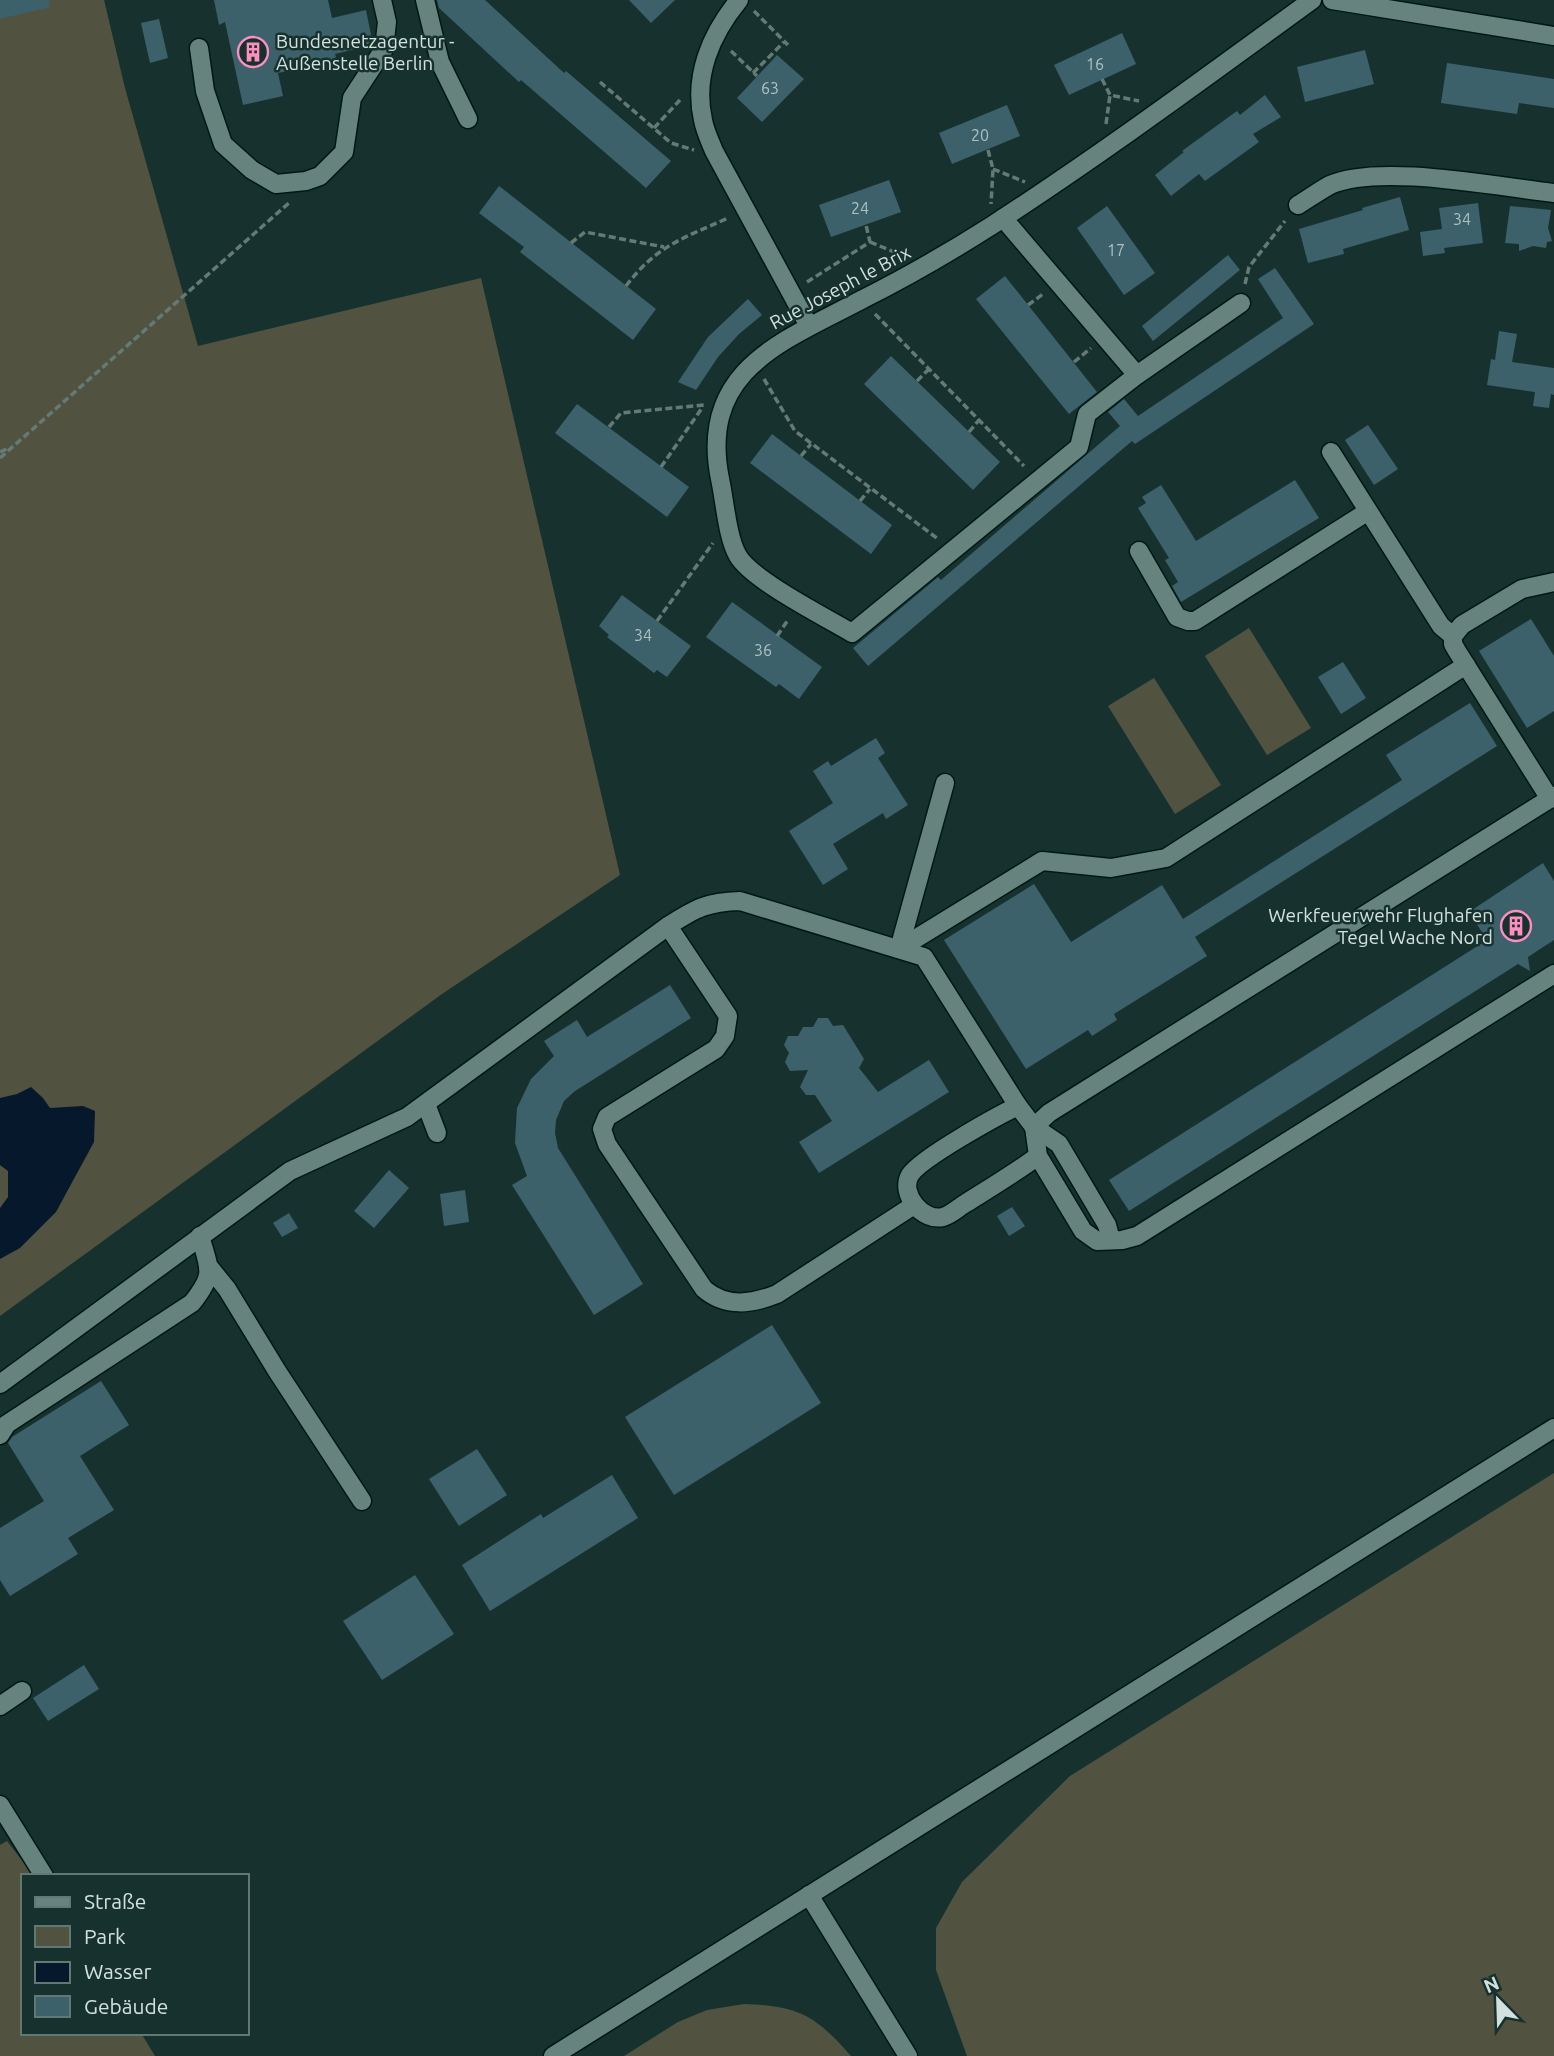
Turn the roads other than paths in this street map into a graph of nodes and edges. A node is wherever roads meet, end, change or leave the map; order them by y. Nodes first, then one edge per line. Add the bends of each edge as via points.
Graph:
1 (382, 0) edge
2 (425, 0) edge
3 (1312, 0) edge
4 (1332, 0) edge
5 (745, 4) edge
6 (1554, 37) edge
7 (198, 48) dead end
8 (468, 119) dead end
9 (1554, 193) edge
10 (1298, 205) road end
11 (996, 222) junction
12 (1241, 303) road end
13 (809, 326) junction
14 (1138, 375) junction
15 (1331, 452) dead end
16 (1367, 512) junction
17 (1139, 551) dead end
18 (1554, 582) edge
19 (1453, 636) junction
20 (1466, 665) junction
21 (945, 783) dead end
22 (1552, 798) edge
23 (668, 926) junction
24 (899, 950) junction
25 (1554, 974) edge
26 (426, 1104) junction
27 (1018, 1107) junction
28 (1034, 1128) junction
29 (437, 1132) dead end
30 (1038, 1156) junction
31 (914, 1205) junction
32 (200, 1236) junction
33 (1111, 1240) junction
34 (210, 1268) junction
35 (0, 1384) edge
36 (1554, 1428) edge
37 (0, 1435) edge
38 (362, 1501) dead end
39 (22, 1692) dead end
40 (0, 1706) edge
41 (0, 1805) edge
42 (43, 1874) edge
43 (809, 1895) junction
44 (553, 2056) edge
45 (908, 2056) edge

1 - 7 street via 387,22 384,49 352,98 344,152 320,176 306,181 276,184 223,144 205,91
2 - 8 street via 440,62
3 - 11 street, Rue Joseph le Brix
4 - 6 street
5 - 13 street via 714,35 700,91 703,121 714,151
9 - 10 street via 1401,175 1331,185
11 - 13 street, Rue Joseph le Brix via 925,266
11 - 14 street
12 - 14 street, Rue Joseph le Brix
13 - 14 street, Rue Joseph le Brix via 778,343 735,384 723,408 717,464 737,555 750,571 852,633 1079,447 1087,414
15 - 16 street
16 - 17 street via 1195,621 1177,617
16 - 19 street via 1441,626
18 - 19 street via 1522,589 1462,625
19 - 20 street
20 - 22 street
20 - 24 street via 1166,858 1111,868 1042,862
21 - 24 street
22 - 28 street via 1049,1113
23 - 24 street via 715,902 740,901
23 - 26 street
23 - 31 street via 728,1016 724,1036 716,1049 607,1116 602,1129 607,1144 704,1289 715,1298 735,1303 777,1294
24 - 27 street via 924,957
25 - 33 street via 1137,1236
26 - 29 street
26 - 32 street via 290,1171
27 - 28 street
27 - 31 street via 931,1157 910,1175 908,1187
28 - 30 street
28 - 33 street via 1059,1144 1107,1225
30 - 31 street via 943,1217 925,1216
30 - 33 street via 1083,1231 1097,1241
32 - 34 street
32 - 35 street
34 - 37 street via 207,1282 192,1303 7,1424
34 - 38 street
36 - 43 street
39 - 40 street
41 - 42 street
43 - 44 street
43 - 45 street

